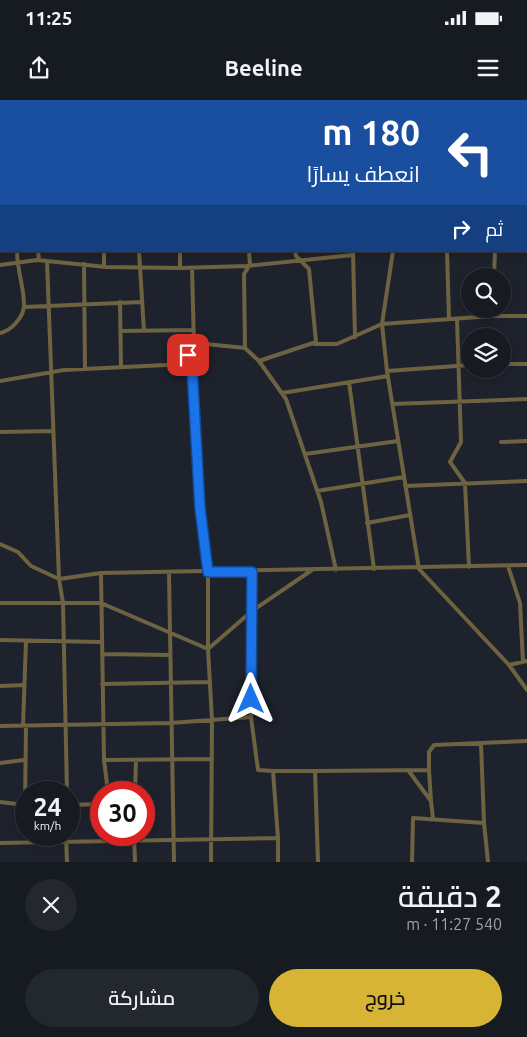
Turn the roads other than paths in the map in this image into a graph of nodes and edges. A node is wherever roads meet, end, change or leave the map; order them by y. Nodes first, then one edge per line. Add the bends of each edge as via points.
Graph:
1 (17, 252) edge
2 (38, 252) edge
3 (104, 252) edge
4 (139, 252) edge
5 (180, 252) edge
6 (249, 252) edge
7 (296, 252) edge
8 (393, 252) edge
9 (446, 252) edge
10 (495, 252) edge
11 (353, 253) edge
12 (39, 260) junction
13 (300, 260) junction
14 (17, 262) junction
15 (47, 262) junction
16 (84, 264) junction
17 (0, 265) edge
18 (250, 266) junction
19 (104, 267) junction
20 (140, 268) junction
21 (180, 268) junction
22 (192, 268) junction
23 (494, 268) edge
24 (120, 302) junction
25 (142, 302) junction
26 (84, 304) junction
27 (48, 305) junction
28 (24, 307) junction
29 (511, 316) edge
30 (527, 316) edge
31 (469, 318) edge
32 (449, 319) junction
33 (457, 319) junction
34 (382, 324) junction
35 (194, 330) junction
36 (121, 331) junction
37 (144, 331) junction
38 (0, 333) edge
39 (355, 337) junction
40 (314, 344) junction
41 (194, 345) junction
42 (245, 348) junction
43 (259, 361) junction
44 (186, 364) junction
45 (511, 364) edge
46 (527, 364) edge
47 (459, 365) junction
48 (121, 368) junction
49 (85, 369) junction
50 (50, 372) junction
51 (387, 374) junction
52 (0, 380) edge
53 (349, 382) junction
54 (282, 393) junction
55 (527, 398) edge
56 (461, 401) junction
57 (392, 404) junction
58 (0, 432) edge
59 (53, 432) junction
60 (398, 441) junction
61 (527, 441) edge
62 (501, 442) dead end
63 (357, 447) junction
64 (305, 454) junction
65 (404, 477) junction
66 (527, 481) edge
67 (465, 483) junction
68 (362, 484) junction
69 (405, 486) junction
70 (318, 491) junction
71 (410, 515) junction
72 (367, 523) junction
73 (0, 544) edge
74 (527, 565) edge
75 (508, 566) junction
76 (469, 567) junction
77 (419, 569) junction
78 (312, 570) junction
79 (336, 570) junction
80 (374, 570) junction
81 (208, 572) junction
82 (252, 572) junction
83 (169, 573) junction
84 (101, 574) junction
85 (58, 579) junction
86 (0, 603) edge
87 (64, 603) junction
88 (101, 603) junction
89 (252, 611) junction
90 (170, 633) junction
91 (0, 640) edge
92 (26, 641) junction
93 (64, 642) junction
94 (101, 642) junction
95 (208, 648) junction
96 (102, 654) junction
97 (170, 655) junction
98 (525, 662) edge
99 (509, 665) junction
100 (210, 682) junction
101 (102, 684) junction
102 (170, 684) junction
103 (0, 686) edge
104 (24, 686) junction
105 (527, 690) edge
106 (251, 717) junction
107 (212, 720) junction
108 (171, 723) junction
109 (103, 724) junction
110 (66, 725) junction
111 (0, 726) edge
112 (24, 726) junction
113 (527, 741) edge
114 (481, 743) junction
115 (172, 759) junction
116 (212, 759) junction
117 (24, 760) junction
118 (104, 760) junction
119 (136, 760) junction
120 (0, 763) edge
121 (408, 770) junction
122 (429, 770) junction
123 (273, 771) junction
124 (315, 771) junction
125 (24, 781) edge
126 (67, 781) edge
127 (107, 781) edge
128 (135, 781) edge
129 (431, 801) junction
130 (0, 802) edge
131 (15, 804) edge
132 (433, 819) junction
133 (484, 823) junction
134 (278, 838) junction
135 (210, 839) junction
136 (155, 840) edge
137 (173, 840) junction
138 (0, 842) edge
139 (15, 842) edge
140 (66, 846) edge
141 (134, 846) edge
142 (67, 862) edge
143 (135, 862) edge
144 (174, 862) edge
145 (211, 862) edge
146 (278, 862) edge
147 (318, 862) edge
148 (412, 862) edge
149 (488, 862) edge

1 - 14 street
2 - 12 street
3 - 19 street
4 - 20 street
5 - 21 street
6 - 18 street
7 - 13 street
8 - 34 street
9 - 32 street
10 - 23 street
11 - 13 street
11 - 39 street
12 - 14 street
12 - 15 street
13 - 18 street
13 - 40 street via 309,269 318,337
14 - 17 street
14 - 28 street
15 - 16 street
15 - 27 street
16 - 19 street
16 - 26 street
18 - 22 street
18 - 42 street via 244,274
19 - 20 street
20 - 21 street
20 - 25 street
21 - 22 street
22 - 35 street
24 - 25 street
24 - 26 street
24 - 36 street
25 - 37 street
26 - 27 street
26 - 49 street
27 - 28 street
27 - 50 street
28 - 38 street via 14,325
29 - 30 street
31 - 33 street
32 - 33 street
32 - 34 street
33 - 47 street
34 - 39 street
34 - 51 street
35 - 37 street
35 - 41 street
36 - 37 street
36 - 48 street
39 - 40 street via 338,344
40 - 43 street
41 - 42 street
41 - 44 street
42 - 43 street
43 - 54 street
44 - 48 street
44 - 81 street via 192,368 200,508
45 - 46 street
47 - 51 street
47 - 56 street
48 - 49 street
49 - 50 street
50 - 52 street
50 - 59 street
51 - 53 street
51 - 57 street
53 - 54 street
53 - 63 street
54 - 64 street
55 - 56 street
56 - 57 street
56 - 67 street via 461,442 450,462
57 - 60 street
58 - 59 street
59 - 85 street
60 - 63 street
60 - 65 street
61 - 62 street
63 - 64 street
63 - 68 street
64 - 70 street
65 - 68 street
65 - 69 street
66 - 67 street
67 - 69 street
67 - 76 street
68 - 70 street
68 - 72 street
69 - 71 street
70 - 79 street
71 - 72 street
71 - 77 street
72 - 80 street
73 - 85 street via 18,552 31,566
74 - 75 street
75 - 76 street
75 - 98 street via 520,603
76 - 77 street
77 - 80 street
77 - 99 street
78 - 79 street
78 - 82 street
78 - 89 street
79 - 80 street
81 - 82 street
81 - 83 street
81 - 95 street
82 - 89 street
83 - 84 street
83 - 90 street
84 - 85 street
84 - 88 street
85 - 87 street
86 - 87 street
87 - 88 street
87 - 93 street
88 - 90 street
88 - 94 street
89 - 95 street
89 - 106 street
90 - 95 street
90 - 97 street
91 - 92 street
92 - 93 street
92 - 104 street
93 - 94 street
93 - 110 street
94 - 96 street
95 - 100 street
96 - 97 street
96 - 101 street
97 - 102 street
98 - 99 street
99 - 105 street
100 - 102 street
100 - 107 street
101 - 102 street
101 - 109 street
102 - 108 street
103 - 104 street
104 - 112 street
106 - 107 street
106 - 123 street via 258,770
107 - 108 street
107 - 116 street
108 - 109 street
108 - 115 street
109 - 110 street
109 - 118 street
110 - 112 street
110 - 126 street
111 - 112 street
112 - 117 street
113 - 114 street
114 - 122 street via 434,745 429,752
114 - 133 street
115 - 116 street
115 - 119 street
115 - 137 street
116 - 135 street
117 - 120 street
117 - 125 street
118 - 119 street
118 - 127 street
119 - 128 street
121 - 122 street
121 - 124 street
121 - 129 street
122 - 129 street
123 - 124 street
123 - 134 street
124 - 147 street
129 - 132 street
130 - 131 street
132 - 133 street
132 - 148 street via 413,818
133 - 149 street
134 - 135 street
134 - 146 street
135 - 137 street
135 - 145 street
136 - 137 street
137 - 144 street
138 - 139 street
140 - 142 street
141 - 143 street

